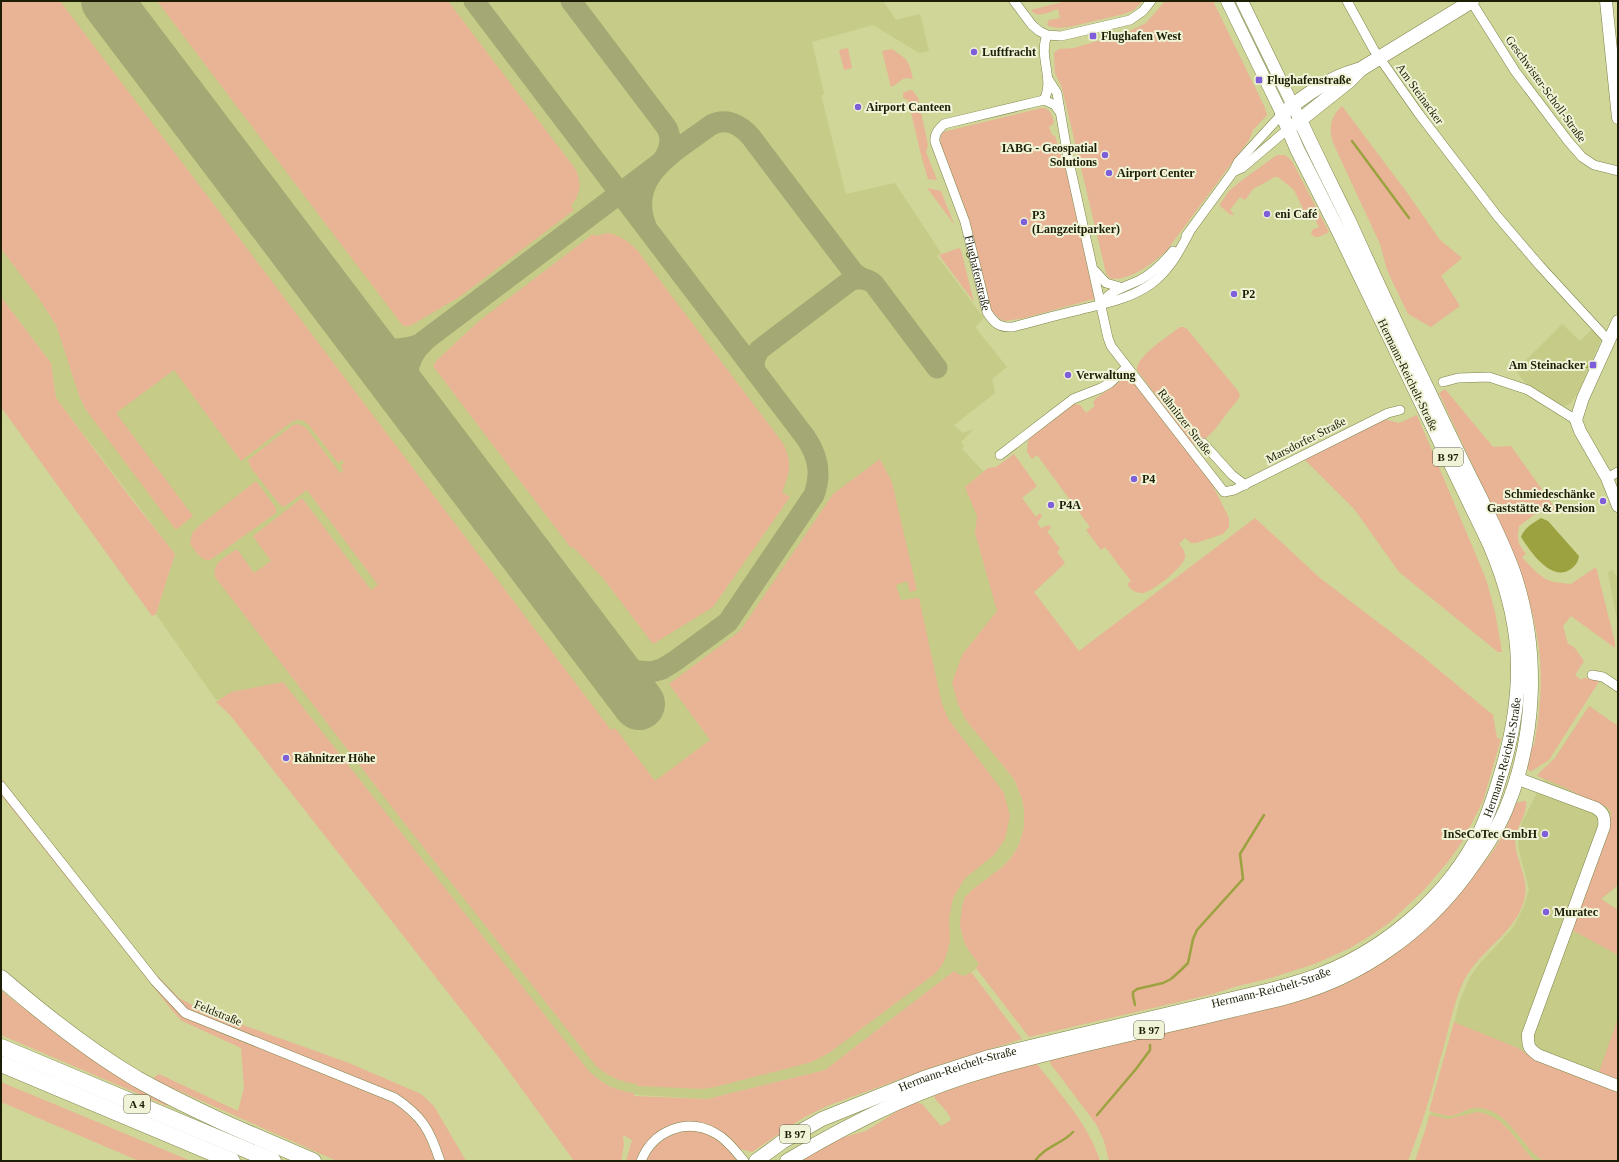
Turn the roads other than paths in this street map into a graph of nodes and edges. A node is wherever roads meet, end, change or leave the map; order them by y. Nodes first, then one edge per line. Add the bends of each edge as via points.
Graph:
1 (1014, 1) edge
2 (1151, 1) edge
3 (1227, 1) edge
4 (1242, 1) edge
5 (1347, 1) edge
6 (1471, 1) edge
7 (1606, 1) edge
8 (1047, 34) junction
9 (1379, 57) junction
10 (1361, 69) junction
11 (1048, 79) junction
12 (1044, 100) junction
13 (1288, 110) junction
14 (1059, 111) junction
15 (1618, 118) edge
16 (1300, 120) junction
17 (1288, 129) junction
18 (1618, 171) edge
19 (1233, 172) junction
20 (1189, 233) junction
21 (1093, 269) junction
22 (1120, 287) junction
23 (1100, 304) junction
24 (1618, 321) edge
25 (1608, 341) junction
26 (1127, 367) junction
27 (1443, 382) dead end
28 (1400, 410) dead end
29 (1576, 420) junction
30 (1203, 442) dead end
31 (1000, 455) dead end
32 (1618, 472) edge
33 (1607, 478) junction
34 (1245, 485) junction
35 (1224, 492) joint
36 (1618, 506) edge
37 (1592, 674) dead end
38 (1618, 687) edge
39 (1501, 773) junction
40 (1516, 778) junction
41 (1, 786) edge
42 (1, 978) edge
43 (1, 1047) edge
44 (1, 1064) edge
45 (1618, 1086) edge
46 (232, 1161) edge
47 (273, 1161) edge
48 (313, 1161) edge
49 (440, 1161) edge
50 (641, 1161) edge
51 (744, 1161) edge
52 (756, 1161) edge
53 (787, 1161) edge

1 - 8 street via 1035,28
2 - 8 street via 1143,12 1130,20 1068,35
3 - 13 street, Hermann-Reichelt-Straße
4 - 13 street, Hermann-Reichelt-Straße
5 - 9 street, Am Steinacker
6 - 9 main road, Flughafenstraße
6 - 18 street, Geschwister-Scholl-Straße via 1515,71 1568,141 1582,157 1594,165
7 - 15 street
8 - 11 street via 1044,55
9 - 10 main road, Flughafenstraße
9 - 25 street, Am Steinacker via 1498,217
10 - 13 main road, Flughafenstraße via 1324,83
10 - 16 main road, Flughafenstraße
11 - 12 street via 1048,90
11 - 14 street via 1057,93
12 - 14 street via 1055,105
12 - 23 street, Flughafenstraße via 944,124 934,136 935,142 965,222 987,312 995,323 1013,327
13 - 16 street, Hermann-Reichelt-Straße / B 97
13 - 17 main road, Hermann-Reichelt-Straße / B 97
13 - 19 street, Flughafenstraße via 1238,162
14 - 21 street
16 - 17 street, Flughafenstraße
16 - 40 main road, Hermann-Reichelt-Straße / B 97 via 1494,526 1515,577 1527,629 1530,674 1527,729
17 - 19 street, Flughafenstraße via 1242,168
17 - 39 main road, Hermann-Reichelt-Straße / B 97 via 1487,538 1502,574 1513,616 1519,667 1514,722
19 - 20 street, Flughafenstraße
20 - 22 street, Flughafenstraße via 1150,274
20 - 23 street, Flughafenstraße via 1169,266 1151,284 1127,297
21 - 22 street via 1106,283
21 - 23 street, Rähnitzer Straße
22 - 23 street, Flughafenstraße
23 - 26 street, Rähnitzer Straße via 1109,342
24 - 25 street
25 - 29 street
26 - 31 street via 1106,386 1073,399
26 - 35 street, Rähnitzer Straße
27 - 29 street via 1458,378 1489,377 1528,390
28 - 34 street, Marsdorfer Straße via 1388,413
29 - 33 street
30 - 34 street via 1232,475
32 - 33 street
33 - 36 street
34 - 35 street, Marsdorfer Straße
37 - 38 street via 1603,677
39 - 40 main road
39 - 52 main road, Hermann-Reichelt-Straße / B 97 via 1484,822 1457,869 1411,919 1392,935 1353,959 1294,984 989,1057 924,1078 822,1119
40 - 45 street via 1596,808 1602,812 1605,819 1528,1034 1528,1044 1538,1055
40 - 53 main road, Hermann-Reichelt-Straße / B 97 via 1506,810 1495,832 1452,893 1419,927 1381,956 1347,975 1296,995 984,1070 920,1092 855,1122
41 - 49 street, Feldstraße via 155,981 185,1013 395,1098 417,1115 433,1141
42 - 48 highway via 61,1028 136,1078 195,1109
43 - 47 highway, A 4
44 - 46 highway, A 4
50 - 51 street via 646,1150 658,1137 677,1128 692,1127 715,1132

